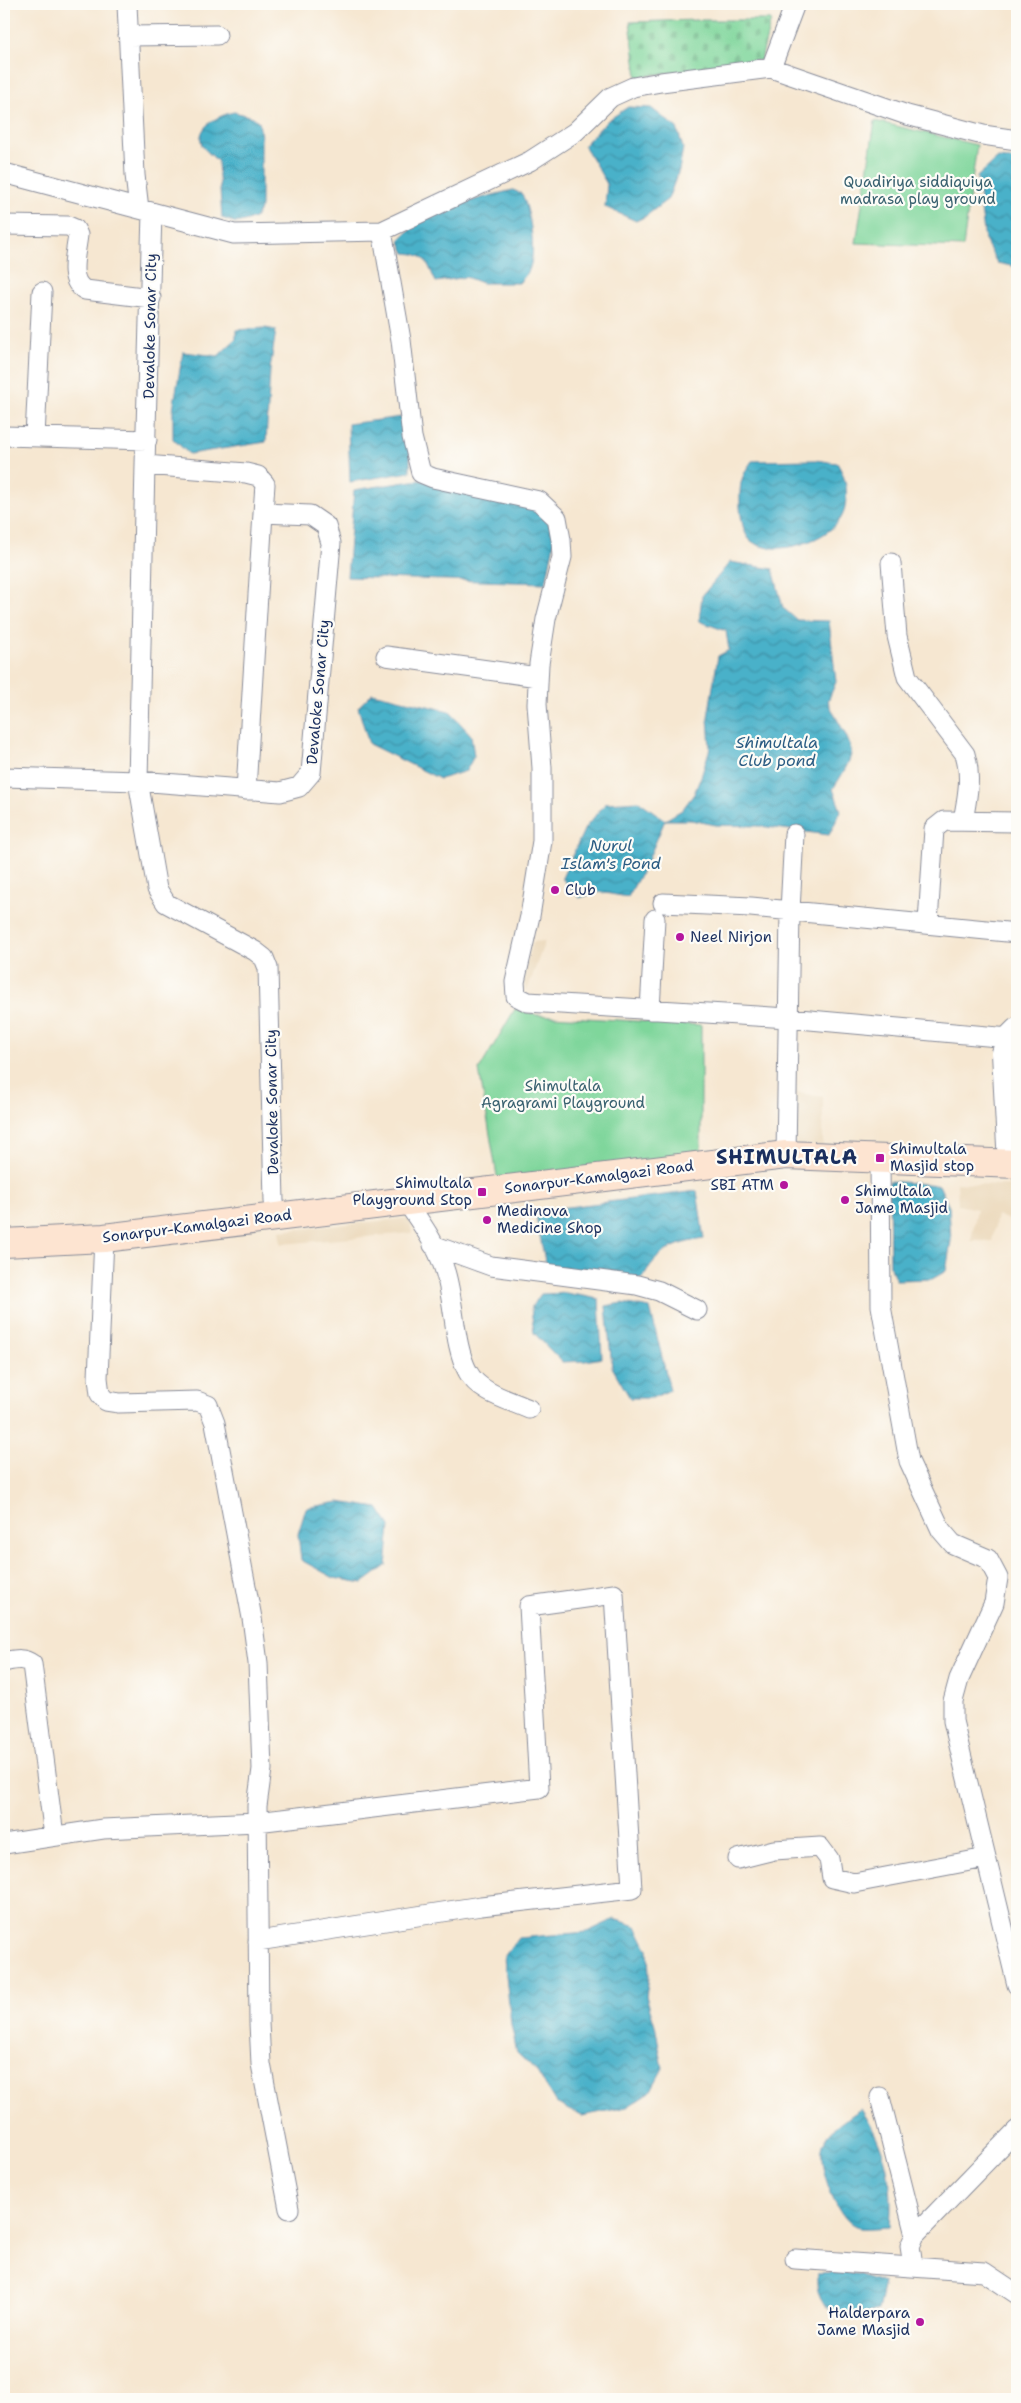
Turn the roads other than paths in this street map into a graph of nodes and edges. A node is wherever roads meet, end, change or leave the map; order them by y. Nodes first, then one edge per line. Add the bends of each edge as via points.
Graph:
1 (127, 4) edge
2 (795, 4) edge
3 (217, 35) dead end
4 (128, 36) junction
5 (771, 68) junction
6 (1017, 140) edge
7 (4, 173) edge
8 (146, 210) junction
9 (4, 225) edge
10 (382, 231) junction
11 (42, 292) dead end
12 (151, 298) junction
13 (4, 436) edge
14 (35, 437) junction
15 (147, 440) junction
16 (145, 464) junction
17 (263, 513) junction
18 (891, 563) dead end
19 (386, 656) dead end
20 (538, 677) junction
21 (4, 777) edge
22 (138, 781) junction
23 (246, 790) junction
24 (963, 821) junction
25 (1017, 822) edge
26 (794, 834) dead end
27 (790, 911) junction
28 (928, 923) junction
29 (1017, 933) edge
30 (650, 1010) junction
31 (788, 1018) junction
32 (1013, 1034) edge
33 (786, 1155) junction
34 (880, 1158) junction
35 (1014, 1164) edge
36 (406, 1201) junction
37 (276, 1217) junction
38 (104, 1238) junction
39 (4, 1243) edge
40 (433, 1245) junction
41 (697, 1310) dead end
42 (529, 1409) dead end
43 (4, 1662) edge
44 (257, 1822) junction
45 (54, 1836) junction
46 (4, 1844) edge
47 (986, 1858) junction
48 (738, 1859) dead end
49 (258, 1941) junction
50 (1017, 1985) edge
51 (880, 2097) dead end
52 (1017, 2130) edge
53 (289, 2209) dead end
54 (915, 2235) junction
55 (795, 2258) dead end
56 (913, 2266) junction
57 (1017, 2294) edge

1 - 4 street, Devaloke Sonar City
2 - 5 street
3 - 4 street
4 - 8 street, Devaloke Sonar City via 135,175
5 - 6 street via 907,115 983,135
5 - 10 street via 633,87 611,97 575,132 530,161
7 - 8 street
8 - 10 street via 234,234
8 - 12 street, Devaloke Sonar City via 152,241
9 - 12 street via 68,226 75,229 78,236 74,278 78,286 85,290
10 - 20 street via 401,340 412,437 421,473 539,501 557,518 562,557 546,619
11 - 14 street
12 - 15 street, Devaloke Sonar City
13 - 14 street
14 - 15 street
15 - 16 street, Devaloke Sonar City
16 - 17 street via 258,476 265,484
16 - 22 street, Devaloke Sonar City
17 - 23 street
17 - 23 street, Devaloke Sonar City via 310,515 326,526 330,542 311,773 299,787 286,791
18 - 24 street via 897,636 907,677 965,754 969,767
19 - 20 street
20 - 30 street via 542,841 530,916 514,982 516,996 528,1002
21 - 22 street
22 - 23 street, Devaloke Sonar City
22 - 37 street, Devaloke Sonar City via 157,888 166,903 256,951 268,968
24 - 25 street
24 - 28 street via 944,821 934,829
26 - 27 street
27 - 28 street
27 - 30 street via 659,911
27 - 31 street
28 - 29 street
30 - 31 street
31 - 32 street
31 - 33 street
32 - 35 street via 1004,1054
33 - 34 main road, Sonarpur-Kamalgazi Road
33 - 36 main road, Sonarpur-Kamalgazi Road
34 - 35 main road, Sonarpur-Kamalgazi Road
34 - 47 street via 881,1306 909,1462 941,1530 953,1544 988,1559 998,1578 994,1603 959,1679 953,1702 953,1721
36 - 37 main road, Sonarpur-Kamalgazi Road
36 - 40 street
37 - 38 main road, Sonarpur-Kamalgazi Road
38 - 39 main road, Sonarpur-Kamalgazi Road
38 - 44 street via 100,1394 106,1401 119,1403 203,1402 215,1422 258,1663 262,1769
40 - 41 street via 490,1266 637,1285
40 - 42 street via 444,1267 468,1373 484,1389
43 - 45 street via 19,1659 32,1664
44 - 45 street via 103,1829
44 - 49 street
44 - 49 street via 540,1788 529,1606 614,1594 632,1889 481,1906
45 - 46 street
47 - 48 street via 854,1883 832,1878 829,1859 820,1847 774,1850
47 - 50 street
49 - 53 street via 261,2064
51 - 54 street
52 - 54 street
54 - 56 street via 910,2246
55 - 56 street
56 - 57 street via 984,2272

